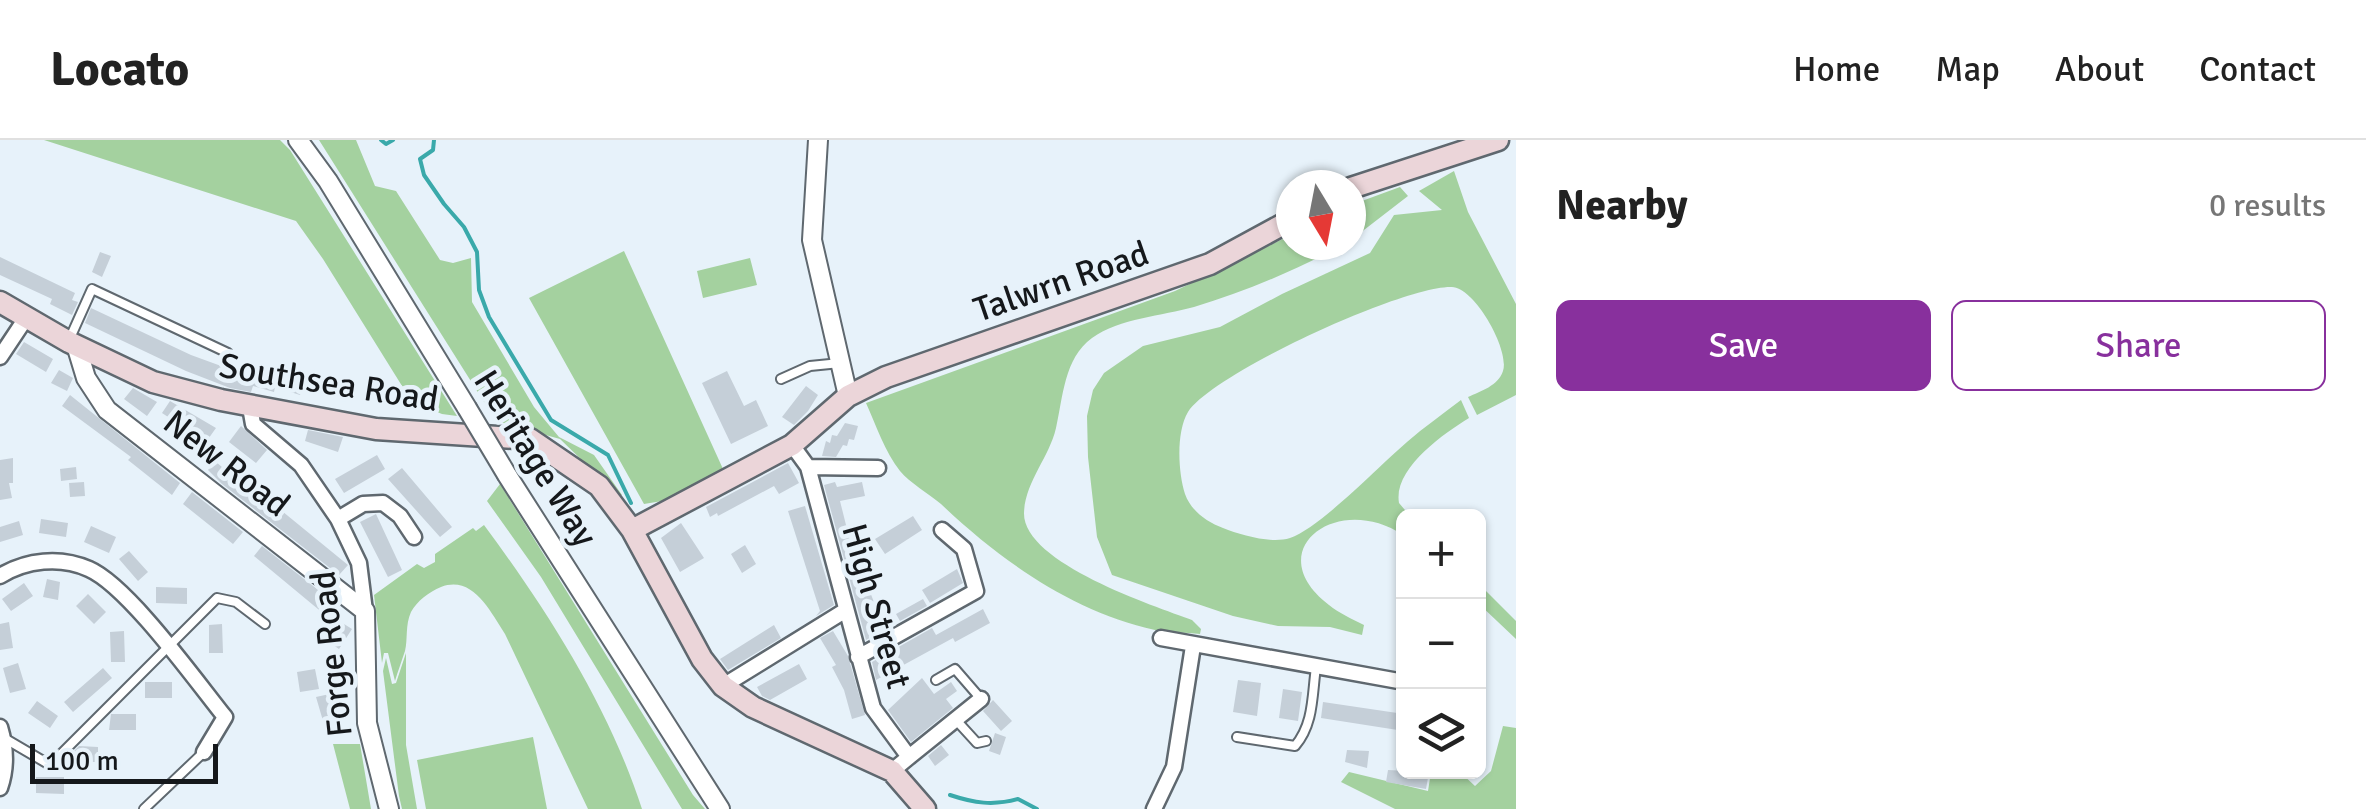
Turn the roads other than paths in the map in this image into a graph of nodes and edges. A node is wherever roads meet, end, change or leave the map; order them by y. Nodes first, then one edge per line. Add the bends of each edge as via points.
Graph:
1 (298, 140) edge
2 (818, 140) edge
3 (1498, 140) edge
4 (1366, 183) edge
5 (1276, 228) edge
6 (0, 302) edge
7 (26, 318) junction
8 (72, 343) junction
9 (228, 353) dead end
10 (0, 356) edge
11 (840, 363) junction
12 (782, 379) dead end
13 (848, 396) junction
14 (250, 407) junction
15 (792, 444) junction
16 (808, 467) junction
17 (878, 468) dead end
18 (338, 520) junction
19 (632, 530) junction
20 (942, 530) dead end
21 (414, 537) dead end
22 (0, 576) edge
23 (846, 610) junction
24 (364, 611) junction
25 (265, 624) dead end
26 (1161, 638) dead end
27 (168, 646) junction
28 (1193, 646) junction
29 (858, 656) junction
30 (1316, 668) junction
31 (936, 680) dead end
32 (1396, 681) edge
33 (723, 686) junction
34 (981, 699) joint
35 (956, 720) junction
36 (2, 733) edge
37 (1237, 737) dead end
38 (986, 742) dead end
39 (204, 752) joint
40 (909, 757) junction
41 (892, 771) junction
42 (0, 788) edge
43 (144, 809) edge
44 (389, 809) edge
45 (720, 809) edge
46 (925, 809) edge
47 (1154, 809) edge

1 - 45 street, Heritage Way, bridge
2 - 11 street via 812,240
3 - 4 main road
5 - 13 main road, Talwrn Road via 1210,264 936,357
6 - 7 main road, Southsea Road
7 - 8 main road, Southsea Road
7 - 10 street
8 - 9 lane via 92,289
8 - 14 main road, Southsea Road via 154,382
8 - 24 street, New Road via 107,410
11 - 12 lane via 810,366
11 - 13 street
13 - 15 main road, Talwrn Road
14 - 18 street, Forge Road via 253,424 301,465
14 - 19 main road, Southsea Road via 376,430 530,439 600,486
15 - 16 street, High Street
15 - 19 main road, Talwrn Road
16 - 17 street
16 - 23 street, High Street
18 - 21 street via 363,504 384,503
18 - 24 street, Forge Road via 359,563
19 - 33 main road, Southsea Road
20 - 29 street via 964,549 976,591
22 - 27 street via 47,560 88,568
23 - 29 street, High Street
23 - 33 street
24 - 44 street, Forge Road via 367,723
25 - 27 lane via 236,602 217,598
26 - 28 street
27 - 36 lane via 50,765
27 - 39 street via 225,718
28 - 30 street
28 - 47 street via 1174,766
29 - 40 street, High Street via 873,708
30 - 32 street
30 - 37 lane via 1309,722 1295,746
31 - 34 lane via 955,668
33 - 41 main road via 753,708
34 - 35 street
35 - 38 lane via 977,744
35 - 40 street
36 - 42 street
39 - 43 lane
40 - 41 street
41 - 46 main road

